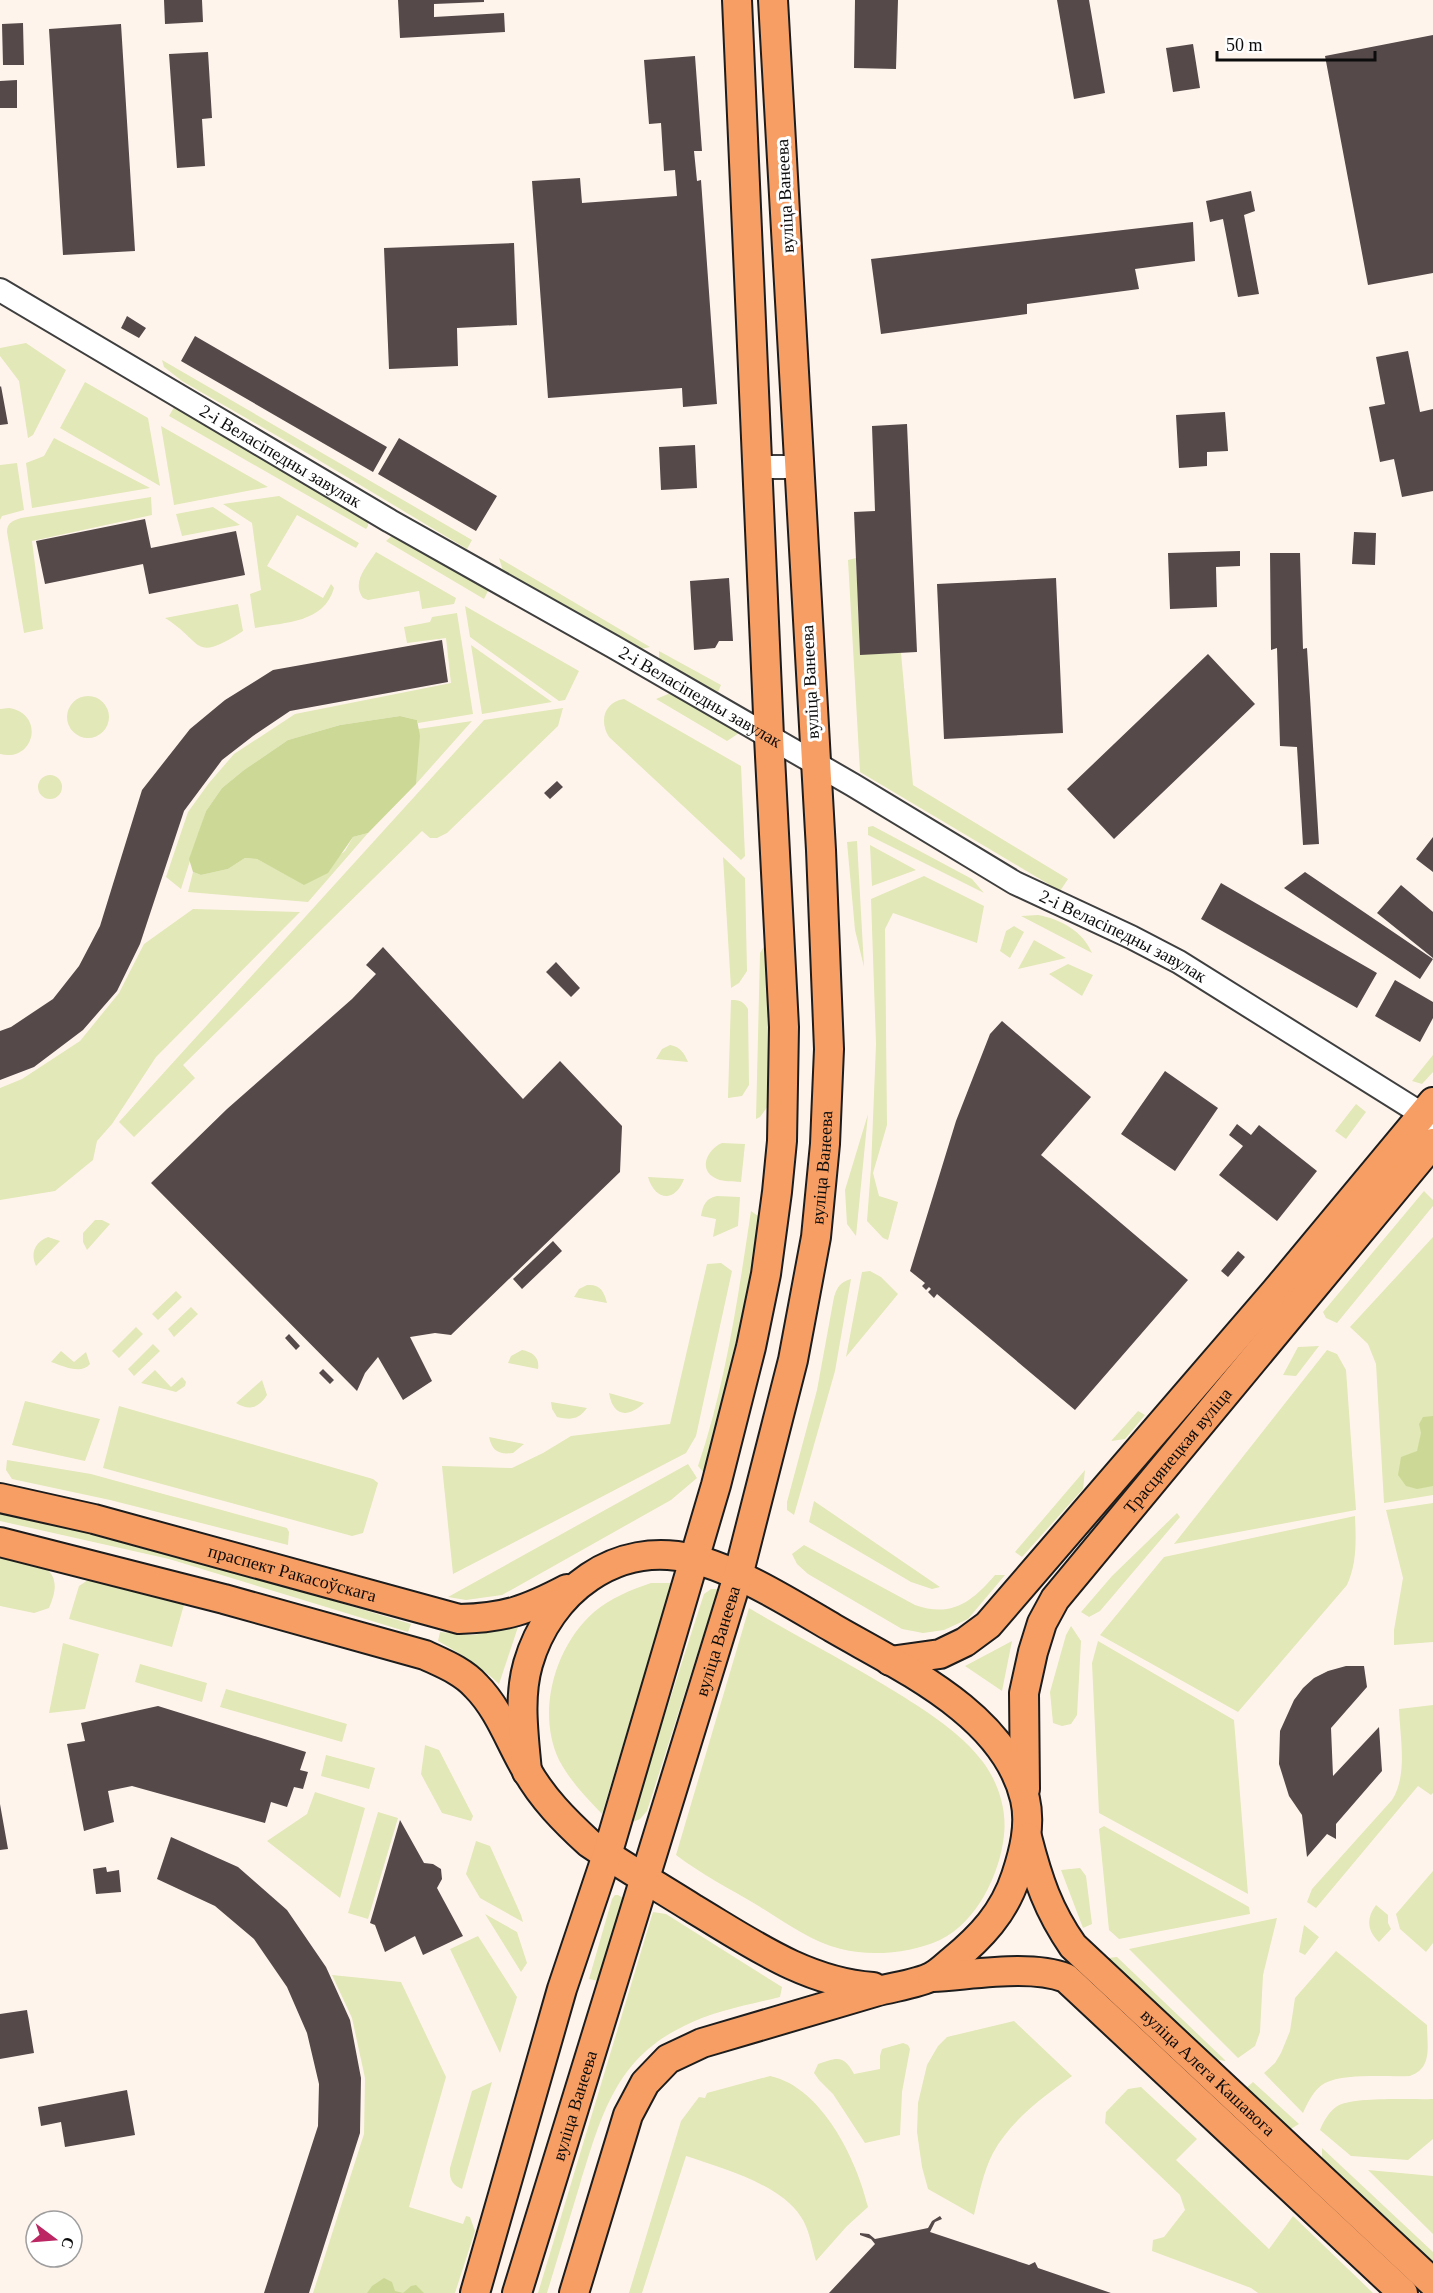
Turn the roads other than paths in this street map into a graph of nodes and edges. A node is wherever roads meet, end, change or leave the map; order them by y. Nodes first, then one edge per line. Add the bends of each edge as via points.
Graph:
1 (737, 0) edge
2 (773, 0) edge
3 (0, 290) edge
4 (800, 467) junction
5 (757, 468) junction
6 (769, 737) junction
7 (815, 763) junction
8 (1430, 1113) edge
9 (1433, 1143) edge
10 (1286, 1299) junction
11 (0, 1498) edge
12 (0, 1542) edge
13 (694, 1559) junction
14 (738, 1576) junction
15 (581, 1581) junction
16 (890, 1661) junction
17 (527, 1772) junction
18 (1025, 1800) junction
19 (1027, 1835) junction
20 (607, 1856) junction
21 (646, 1879) junction
22 (932, 1977) junction
23 (887, 1988) junction
24 (1433, 2283) edge
25 (475, 2293) edge
26 (517, 2293) edge
27 (574, 2293) edge
28 (1403, 2293) edge

1 - 5 main road
2 - 4 main road, вуліца Ванеева
3 - 6 street, 2-і Веласіпедны завулак via 399,527
4 - 5 street
4 - 7 main road, вуліца Ванеева
5 - 6 main road
6 - 7 street, 2-і Веласіпедны завулак
6 - 13 main road via 784,1027 782,1141 766,1274 751,1347
7 - 8 street, 2-і Веласіпедны завулак via 1015,883 1179,962
7 - 14 main road, вуліца Ванеева via 829,1049 825,1144 816,1237 794,1360
8 - 10 main road, Трасцянецкая вуліца
9 - 10 main road, Трасцянецкая вуліца
10 - 16 main road, Трасцянецкая вуліца via 988,1625 940,1654
10 - 18 main road, Трасцянецкая вуліца via 1055,1599 1042,1623 1024,1693
11 - 15 main road, праспект Ракасоўскага via 94,1519 459,1619 494,1617 531,1608
12 - 17 main road via 424,1655 475,1684 490,1703
13 - 14 main road, праспект Ракасоўскага
13 - 15 main road, праспект Ракасоўскага via 637,1555
13 - 20 main road
14 - 16 main road, праспект Ракасоўскага
14 - 21 main road, вуліца Ванеева
15 - 17 main road via 555,1609 528,1664 523,1694
16 - 18 main road, праспект Ракасоўскага via 976,1720 1012,1766
17 - 20 main road via 564,1821
18 - 19 main road
19 - 22 main road via 1010,1894 995,1921
19 - 24 main road, вуліца Алега Кашавога via 1047,1901 1073,1946
20 - 21 main road
20 - 25 main road via 562,1989
21 - 23 main road via 803,1971 835,1982
21 - 26 main road, вуліца Ванеева
22 - 23 main road, вуліца Алега Кашавога
22 - 28 main road, вуліца Алега Кашавога via 1015,1971 1066,1978
23 - 27 main road, вуліца Алега Кашавога via 702,2043 668,2059 645,2083 628,2115

